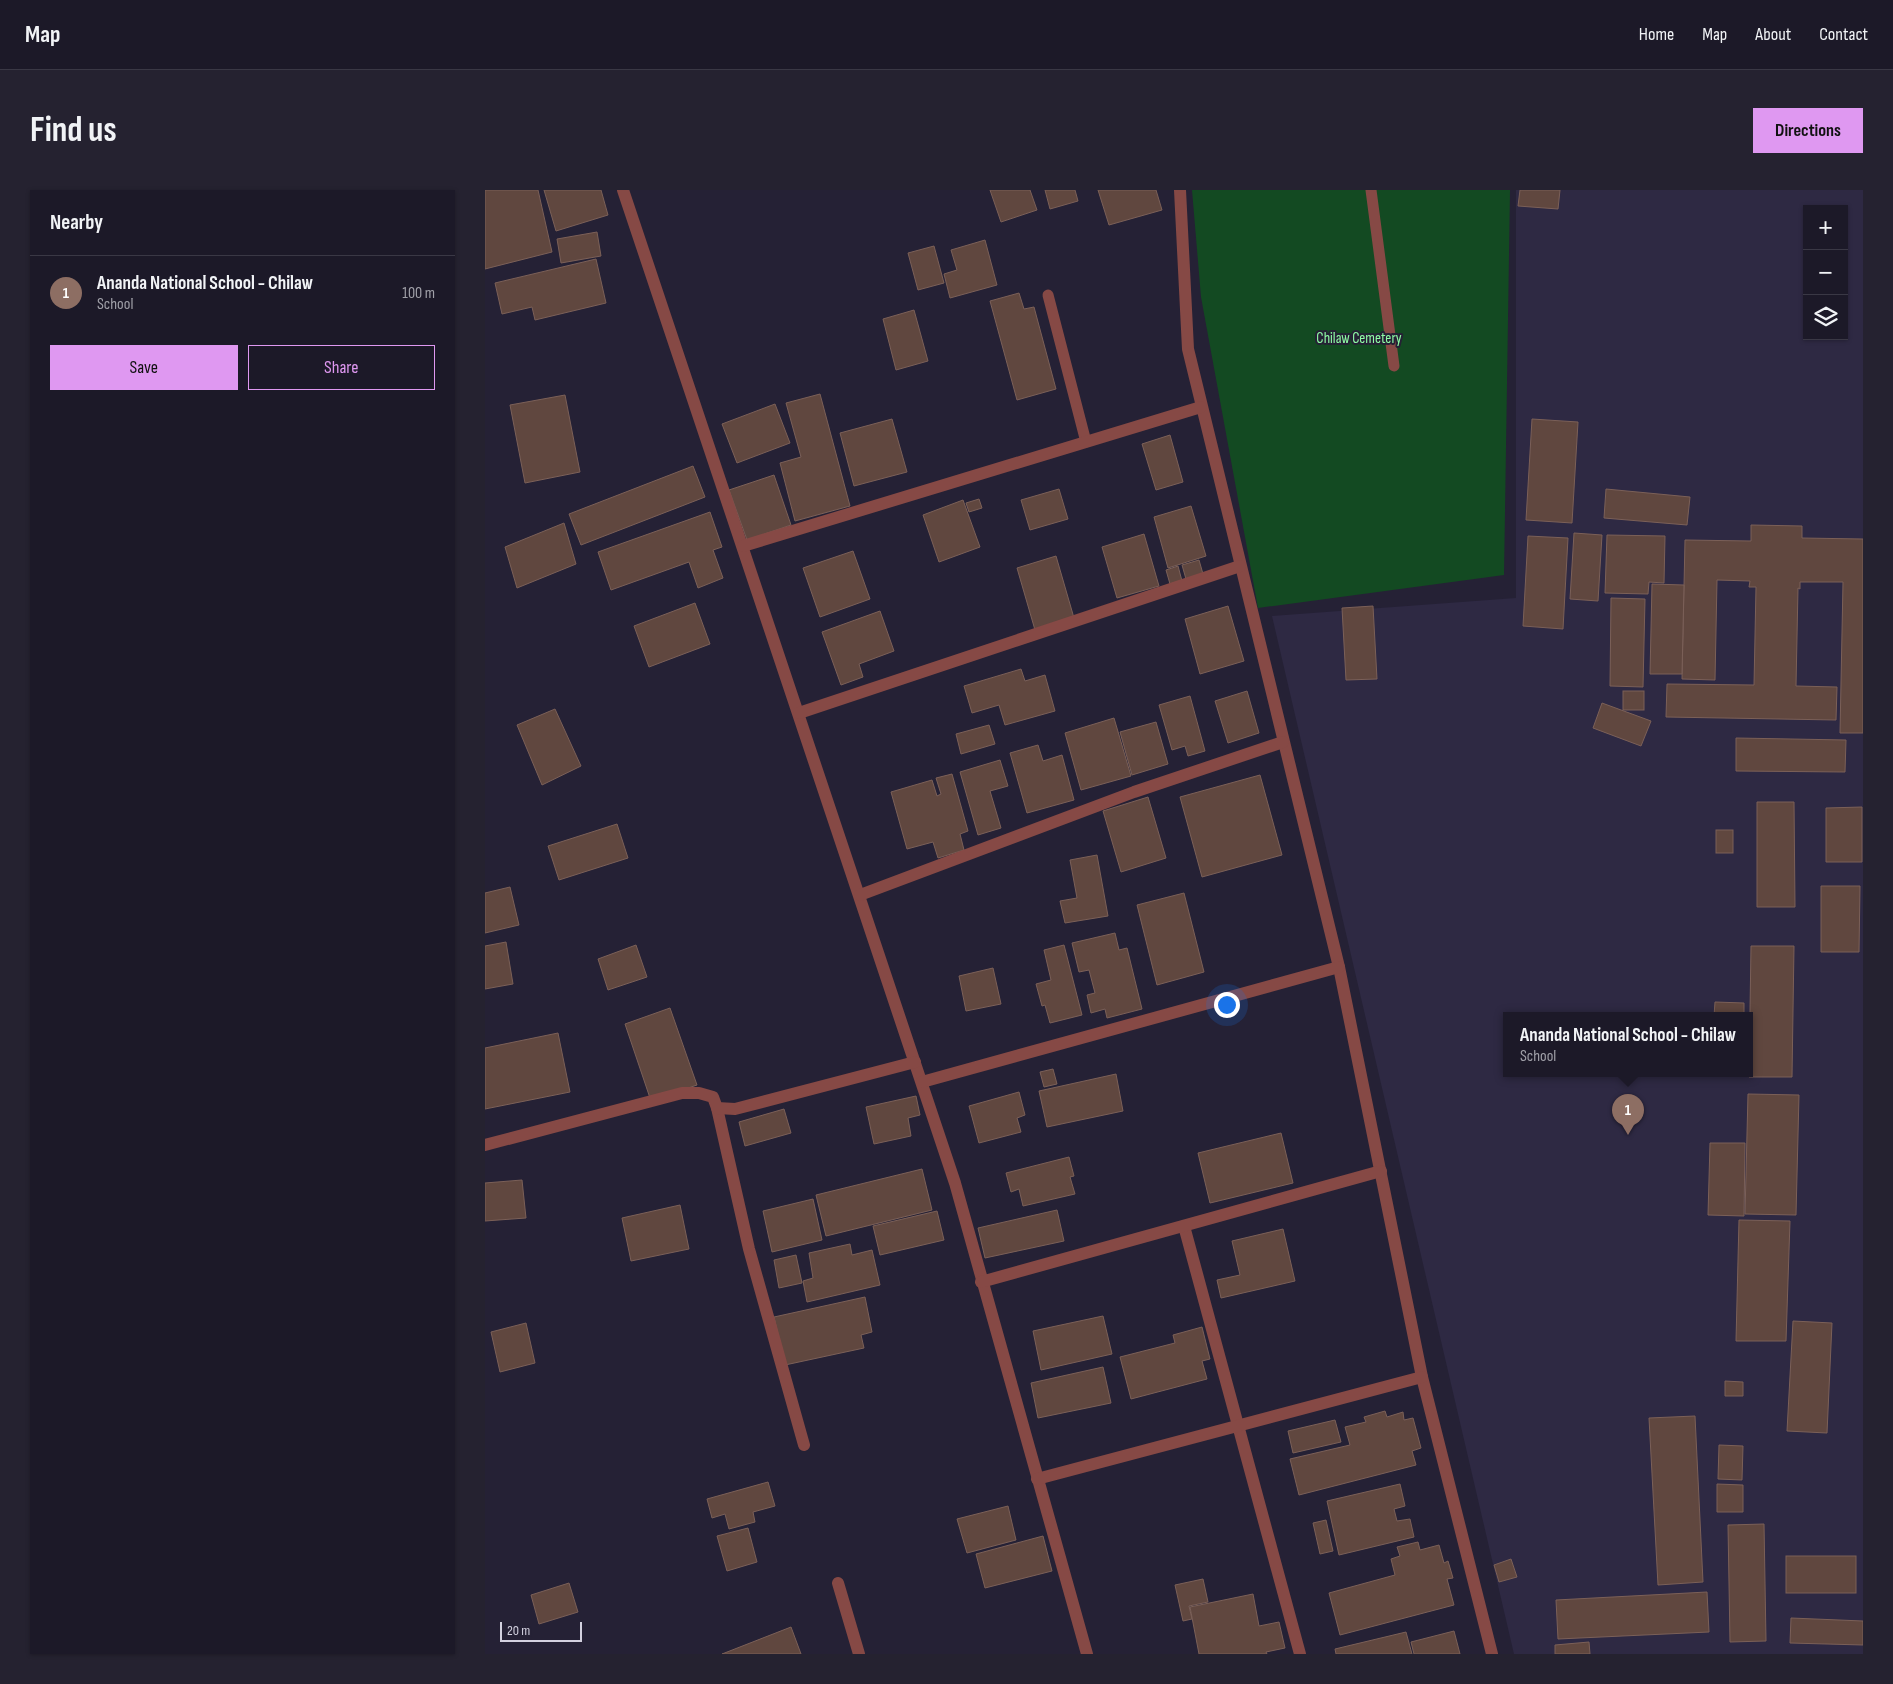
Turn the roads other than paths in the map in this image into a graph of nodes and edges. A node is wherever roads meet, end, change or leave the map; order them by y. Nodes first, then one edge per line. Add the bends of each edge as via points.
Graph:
1 (623, 190) edge
2 (1180, 190) edge
3 (1371, 190) edge
4 (1048, 295) dead end
5 (1394, 366) dead end
6 (1201, 407) junction
7 (1086, 442) junction
8 (743, 546) junction
9 (1240, 566) junction
10 (799, 713) junction
11 (1283, 742) junction
12 (860, 895) junction
13 (1339, 967) junction
14 (915, 1062) junction
15 (922, 1082) junction
16 (717, 1108) junction
17 (485, 1145) edge
18 (1381, 1171) junction
19 (1184, 1226) junction
20 (981, 1282) junction
21 (1422, 1377) junction
22 (1237, 1426) junction
23 (804, 1445) dead end
24 (1037, 1479) junction
25 (838, 1583) dead end
26 (859, 1654) edge
27 (1087, 1654) edge
28 (1300, 1654) edge
29 (1492, 1654) edge

1 - 8 street
2 - 6 street via 1188,349
3 - 5 lane
4 - 7 lane
6 - 7 street
6 - 9 street
7 - 8 street
8 - 10 street
9 - 10 street
9 - 11 street
10 - 12 street
11 - 12 street via 1134,792
11 - 13 street
12 - 14 street
13 - 15 street
13 - 18 street
14 - 15 street
14 - 16 street via 735,1109
15 - 20 street via 955,1183
16 - 17 street via 713,1097 682,1094
16 - 23 street via 749,1249
18 - 19 street
18 - 21 street
19 - 20 street
19 - 22 street
20 - 24 street
21 - 22 street
21 - 29 street
22 - 24 street
22 - 28 street
24 - 27 street
25 - 26 street

